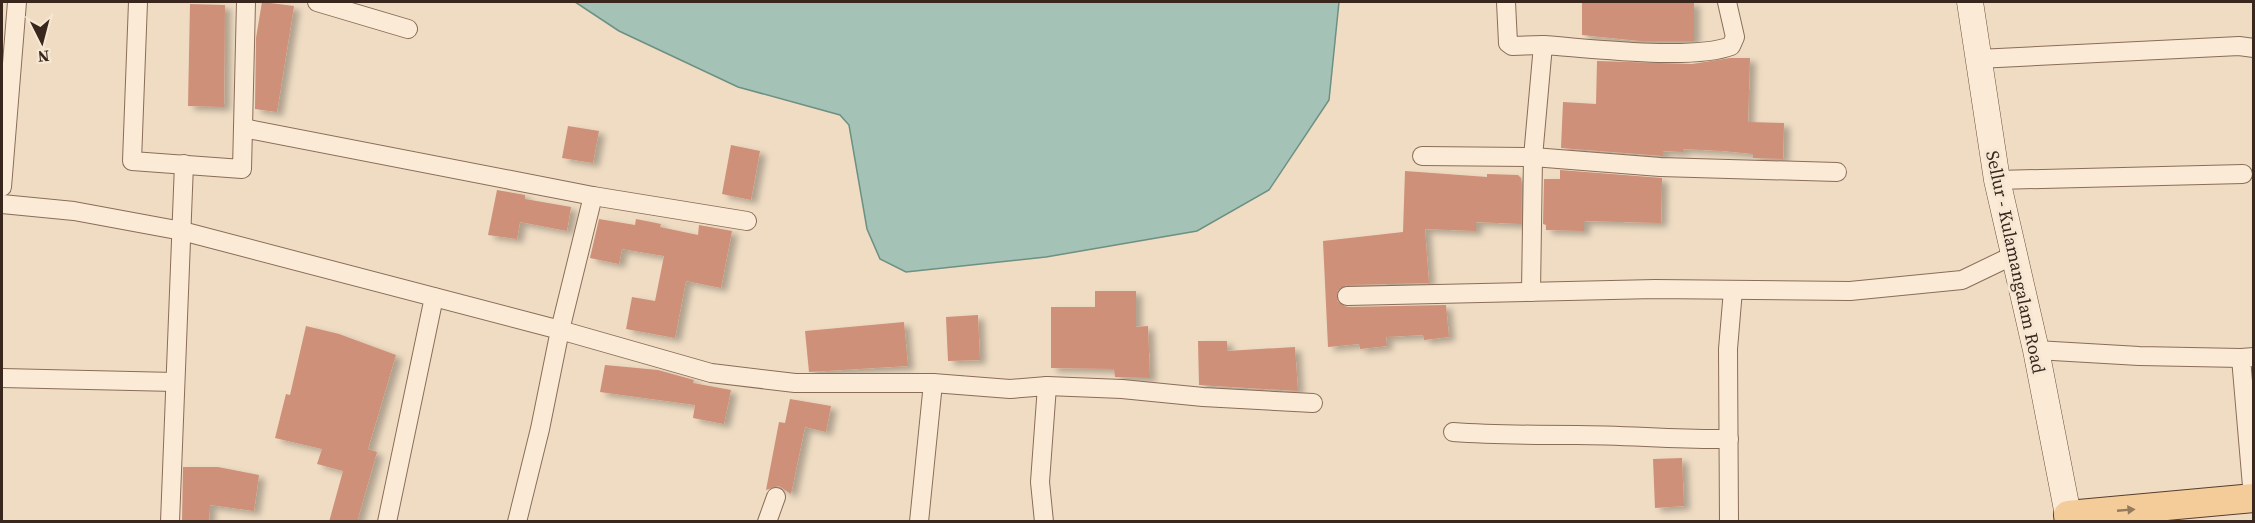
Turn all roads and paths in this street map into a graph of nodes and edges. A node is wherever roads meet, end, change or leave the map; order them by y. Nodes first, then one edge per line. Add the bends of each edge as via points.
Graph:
1 (17, 2) edge
2 (138, 2) edge
3 (246, 2) edge
4 (317, 2) edge
5 (1506, 2) edge
6 (1726, 2) edge
7 (1970, 2) edge
8 (408, 29) dead end
9 (1543, 45) junction
10 (2253, 48) edge
11 (1978, 59) junction
12 (243, 128) junction
13 (1422, 156) dead end
14 (1533, 157) junction
15 (184, 164) junction
16 (1837, 172) dead end
17 (2243, 174) dead end
18 (1997, 180) junction
19 (2, 187) edge
20 (593, 196) junction
21 (2, 204) edge
22 (747, 221) dead end
23 (182, 231) junction
24 (2014, 255) junction
25 (1733, 290) junction
26 (1531, 292) junction
27 (1347, 296) dead end
28 (434, 297) junction
29 (560, 330) junction
30 (2036, 350) junction
31 (2247, 357) edge
32 (2, 378) edge
33 (175, 382) junction
34 (933, 383) junction
35 (1047, 386) junction
36 (1314, 403) dead end
37 (1453, 432) dead end
38 (1729, 439) junction
39 (776, 497) dead end
40 (2253, 498) edge
41 (2069, 518) edge
42 (170, 522) edge
43 (387, 522) edge
44 (517, 522) edge
45 (766, 522) edge
46 (919, 522) edge
47 (1044, 522) edge
48 (1729, 522) edge

1 - 19 street
2 - 15 street via 132,161
3 - 12 street
4 - 8 street
5 - 9 street via 1508,43
6 - 9 street via 1735,37 1731,46 1720,50
7 - 11 main road, Sellur - Kulamangalam Road
9 - 14 street
10 - 11 street
11 - 18 main road, Sellur - Kulamangalam Road
12 - 15 street via 242,169
12 - 20 street
13 - 14 street
14 - 16 street via 1660,167
14 - 26 street
15 - 23 street
17 - 18 street
18 - 24 main road, Sellur - Kulamangalam Road
20 - 22 street
20 - 29 street
21 - 23 street via 74,211
23 - 28 street
23 - 33 street
24 - 25 street via 1962,280 1850,291
24 - 30 main road, Sellur - Kulamangalam Road
25 - 26 street
25 - 38 street via 1728,349
26 - 27 street
28 - 29 street
28 - 43 street
29 - 34 street via 711,373 795,383
29 - 44 street
30 - 31 street
30 - 41 main road, Sellur - Kulamangalam Road
31 - 40 street
32 - 33 street
33 - 42 street
34 - 35 street via 1010,389
34 - 46 street
35 - 36 street
35 - 47 street via 1040,482
37 - 38 street
38 - 48 street
39 - 45 street
41 -> 40 main road

